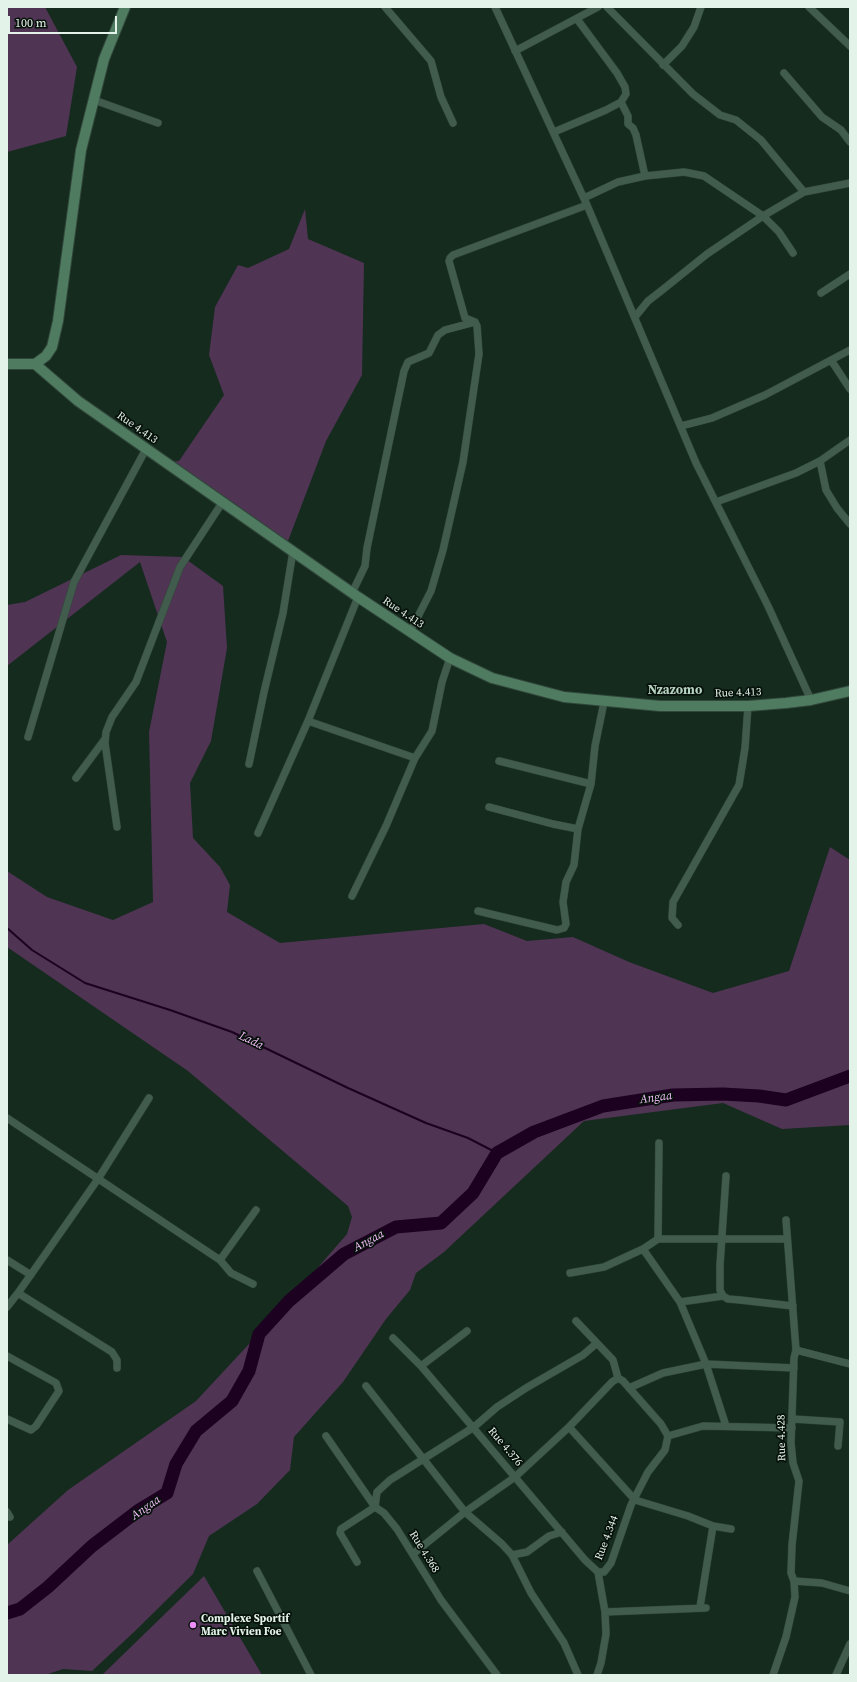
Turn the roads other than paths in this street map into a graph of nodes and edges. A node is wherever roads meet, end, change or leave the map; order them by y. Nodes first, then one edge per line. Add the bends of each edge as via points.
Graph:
1 (125, 7) edge
2 (385, 7) edge
3 (495, 7) edge
4 (598, 7) edge
5 (607, 7) edge
6 (701, 7) edge
7 (809, 7) edge
8 (577, 19) junction
9 (850, 46) edge
10 (515, 51) junction
11 (663, 65) junction
12 (784, 73) dead end
13 (94, 100) junction
14 (621, 102) junction
15 (158, 123) dead end
16 (453, 123) dead end
17 (554, 132) junction
18 (850, 142) edge
19 (645, 176) junction
20 (850, 183) edge
21 (804, 192) junction
22 (584, 198) junction
23 (587, 205) junction
24 (763, 216) junction
25 (793, 253) dead end
26 (850, 274) edge
27 (821, 293) dead end
28 (634, 317) junction
29 (475, 322) junction
30 (850, 350) edge
31 (831, 360) junction
32 (7, 364) edge
33 (35, 364) junction
34 (850, 389) edge
35 (681, 426) junction
36 (850, 440) edge
37 (146, 449) junction
38 (820, 461) junction
39 (716, 502) junction
40 (222, 503) junction
41 (850, 524) edge
42 (293, 551) junction
43 (355, 595) junction
44 (410, 632) junction
45 (450, 658) junction
46 (850, 691) edge
47 (811, 700) junction
48 (604, 702) junction
49 (748, 706) junction
50 (308, 721) junction
51 (28, 737) dead end
52 (105, 739) junction
53 (415, 758) junction
54 (499, 761) dead end
55 (249, 764) dead end
56 (76, 778) dead end
57 (591, 784) junction
58 (489, 807) dead end
59 (117, 827) dead end
60 (578, 829) junction
61 (258, 833) dead end
62 (352, 896) dead end
63 (478, 911) dead end
64 (678, 925) dead end
65 (149, 1098) dead end
66 (7, 1118) edge
67 (659, 1143) dead end
68 (726, 1176) dead end
69 (98, 1179) junction
70 (256, 1210) dead end
71 (786, 1220) dead end
72 (722, 1238) junction
73 (658, 1239) junction
74 (787, 1239) junction
75 (643, 1249) junction
76 (7, 1260) edge
77 (220, 1260) junction
78 (570, 1273) dead end
79 (31, 1275) junction
80 (254, 1284) dead end
81 (18, 1293) junction
82 (723, 1296) junction
83 (680, 1302) junction
84 (793, 1306) junction
85 (7, 1307) edge
86 (576, 1321) dead end
87 (467, 1331) dead end
88 (393, 1338) dead end
89 (597, 1343) junction
90 (796, 1350) junction
91 (7, 1356) edge
92 (706, 1364) junction
93 (850, 1364) edge
94 (421, 1366) junction
95 (117, 1368) dead end
96 (794, 1368) junction
97 (618, 1378) junction
98 (366, 1386) dead end
99 (629, 1388) junction
100 (7, 1419) edge
101 (793, 1419) junction
102 (726, 1426) junction
103 (474, 1427) junction
104 (569, 1428) junction
105 (792, 1428) junction
106 (326, 1436) dead end
107 (668, 1436) junction
108 (838, 1446) dead end
109 (424, 1459) junction
110 (515, 1477) junction
111 (635, 1500) junction
112 (375, 1507) junction
113 (464, 1512) junction
114 (713, 1526) junction
115 (732, 1529) dead end
116 (562, 1532) junction
117 (413, 1554) junction
118 (512, 1555) junction
119 (357, 1562) dead end
120 (257, 1571) dead end
121 (598, 1572) junction
122 (794, 1580) junction
123 (850, 1591) edge
124 (605, 1612) junction
125 (850, 1644) edge
126 (311, 1675) edge
127 (497, 1675) edge
128 (578, 1675) edge
129 (597, 1675) edge
130 (774, 1675) edge
131 (836, 1675) edge

1 - 13 street via 104,59
2 - 16 street via 431,61
3 - 10 street
4 - 8 street
5 - 11 street
6 - 11 street via 694,27 682,46
7 - 9 street
8 - 10 street
8 - 14 street via 607,58 625,88 626,94
10 - 17 street
11 - 21 street via 709,107 720,115 736,120 761,140
12 - 18 street via 822,118 841,130
13 - 15 street
13 - 33 street via 81,150 58,321 52,347 46,356
14 - 17 street
14 - 19 street via 628,116 628,124 636,135
17 - 22 street
19 - 22 street via 618,182
19 - 24 street via 684,172 704,176
20 - 21 street
21 - 24 street
22 - 23 street
23 - 28 street
23 - 29 street via 453,255 449,261 465,318
24 - 25 street via 779,232
24 - 28 street via 666,286
26 - 27 street
28 - 35 street
29 - 43 street via 445,330 438,335 429,353 408,362 404,371 365,566
29 - 44 street via 479,354 463,462 431,591
30 - 31 street
31 - 34 street
31 - 35 street via 765,395 718,415
32 - 33 street
33 - 37 street, Rue 4.413 via 78,401
35 - 39 street
36 - 38 street
37 - 40 street, Rue 4.413
37 - 51 street via 74,582
38 - 39 street via 796,473
38 - 41 street via 826,490
39 - 47 street
40 - 42 street, Rue 4.413
40 - 52 street via 180,567 136,682 112,717
42 - 43 street, Rue 4.413
42 - 55 street via 283,614
43 - 44 street, Rue 4.413
43 - 50 street
44 - 45 street, Rue 4.413
45 - 48 street, Rue 4.413 via 505,683 564,697
45 - 53 street via 442,682 432,731
46 - 47 street, Rue 4.413
47 - 49 street, Rue 4.413
48 - 49 street, Rue 4.413 via 660,706
48 - 57 street
49 - 64 street via 745,748 738,785 673,902 672,918
50 - 53 street
50 - 61 street
52 - 56 street
52 - 59 street
53 - 62 street
54 - 57 street
57 - 60 street
58 - 60 street
60 - 63 street via 576,856 566,882 564,928 557,930
65 - 69 street
66 - 69 street
67 - 73 street
68 - 72 street
69 - 77 street
69 - 79 street
70 - 77 street
71 - 74 street, Rue 4.428
72 - 73 street
72 - 74 street
72 - 82 street via 720,1290
73 - 75 street
74 - 84 street, Rue 4.428
75 - 78 street via 604,1267
75 - 83 street
76 - 79 street
77 - 80 street via 230,1272
79 - 81 street
81 - 85 street
81 - 95 street via 112,1352 117,1360
82 - 83 street
82 - 84 street via 728,1299
83 - 92 street
84 - 90 street, Rue 4.428
86 - 89 street
87 - 94 street
88 - 94 street, Rue 4.376
89 - 97 street via 613,1360
89 - 103 street via 583,1355 520,1392
90 - 93 street
90 - 96 street, Rue 4.428
91 - 100 street via 59,1386 59,1390 31,1430
92 - 96 street
92 - 99 street via 663,1373
92 - 102 street
94 - 103 street, Rue 4.376
96 - 101 street, Rue 4.428
97 - 99 street
97 - 104 street
98 - 109 street
99 - 107 street via 661,1424
101 - 105 street, Rue 4.428
101 - 108 street via 840,1422
102 - 105 street
102 - 107 street via 703,1426
103 - 109 street
103 - 110 street, Rue 4.376
104 - 110 street
104 - 111 street
105 - 122 street, Rue 4.428 via 793,1463 799,1481 792,1545 791,1573
106 - 112 street, Rue 4.368
107 - 111 street, Rue 4.344 via 665,1450 648,1472
109 - 112 street via 390,1480 377,1492
109 - 113 street
110 - 113 street
110 - 116 street, Rue 4.376
111 - 114 street
111 - 121 street, Rue 4.344 via 611,1563 604,1572
112 - 117 street, Rue 4.368 via 384,1513 397,1529
112 - 119 street via 341,1529 340,1533
113 - 117 street
113 - 118 street
114 - 115 street
114 - 124 street via 703,1608
116 - 118 street via 549,1536 527,1552
116 - 121 street, Rue 4.376
117 - 127 street, Rue 4.368 via 441,1600
118 - 128 street via 532,1593 564,1643
120 - 126 street
121 - 124 street, Rue 4.344
122 - 123 street via 822,1583
122 - 130 street, Rue 4.428 via 795,1598
124 - 129 street, Rue 4.344 via 606,1634
125 - 131 street

